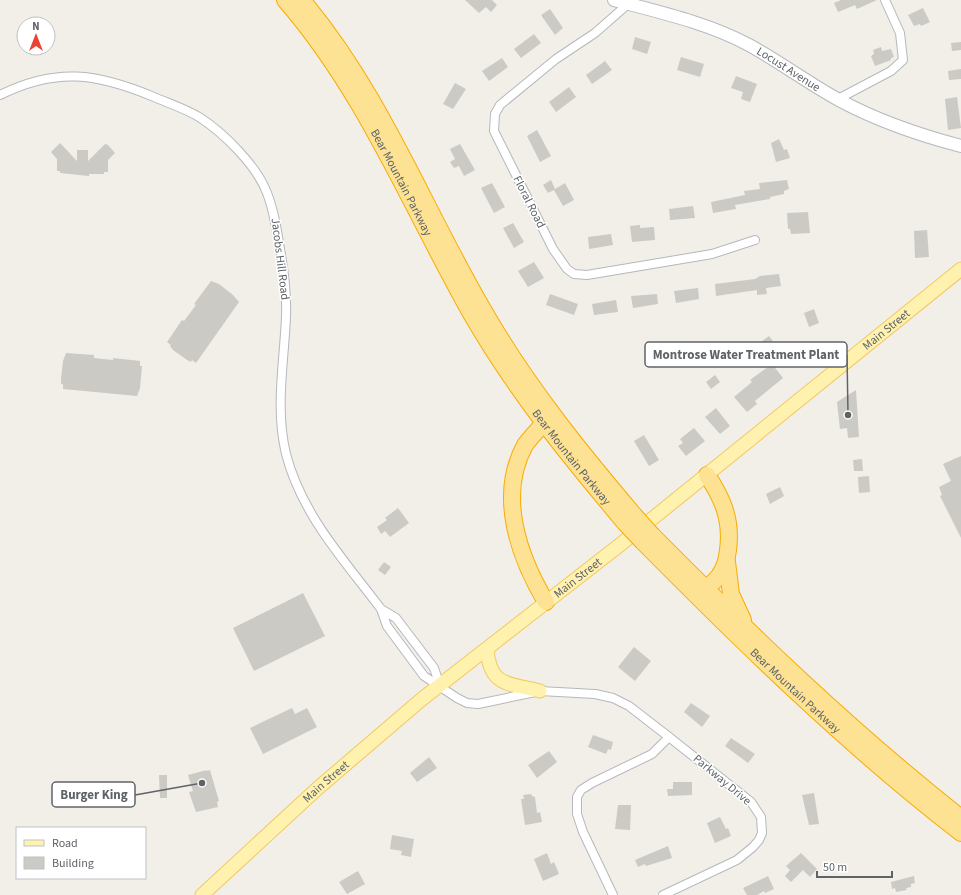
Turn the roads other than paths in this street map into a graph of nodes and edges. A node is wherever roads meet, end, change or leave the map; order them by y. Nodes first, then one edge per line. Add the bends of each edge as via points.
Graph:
1 (285, 0) edge
2 (302, 0) edge
3 (614, 0) edge
4 (894, 0) edge
5 (887, 3) edge
6 (628, 4) junction
7 (0, 95) edge
8 (838, 99) junction
9 (961, 146) edge
10 (755, 240) dead end
11 (961, 270) edge
12 (543, 424) junction
13 (707, 475) junction
14 (630, 519) junction
15 (648, 538) junction
16 (727, 558) junction
17 (706, 589) junction
18 (546, 602) junction
19 (381, 609) junction
20 (753, 635) junction
21 (487, 649) junction
22 (440, 686) junction
23 (540, 691) junction
24 (669, 737) junction
25 (961, 818) edge
26 (961, 833) edge
27 (202, 895) edge
28 (612, 895) edge
29 (663, 895) edge

1 - 12 highway, Bear Mountain Parkway via 315,38 352,94 392,163 472,315 501,364
2 - 14 highway, Bear Mountain Parkway via 340,51 370,99 398,147 460,268 504,344 553,417
3 - 6 street, Locust Avenue
4 - 5 street
5 - 8 street via 900,33 903,60 891,71
6 - 8 street, Locust Avenue via 674,16 724,34 748,45
6 - 10 street, Floral Road via 595,33 514,92 500,105 495,114 494,131 553,249 567,269 574,274 587,275 712,254
7 - 19 street, Jacobs Hill Road via 23,84 55,77 94,77 131,87 198,116 226,137 249,163 267,191 274,215 285,280 286,315 280,424 286,454 296,487 311,515
8 - 9 street, Locust Avenue via 887,123
11 - 13 main road, Main Street
12 - 14 highway, Bear Mountain Parkway
12 - 18 highway via 522,454 513,502 514,528 519,546
13 - 16 highway via 728,516
13 - 18 main road, Main Street
14 - 15 highway, Bear Mountain Parkway, bridge
15 - 17 highway, Bear Mountain Parkway
15 - 26 highway, Bear Mountain Parkway via 729,628 879,766
16 - 17 highway via 718,577
16 - 20 highway via 731,594
17 - 20 highway, Bear Mountain Parkway
18 - 21 main road, Main Street
19 - 22 street, Jacobs Hill Road via 396,618 434,668
19 - 22 street, Jacobs Hill Road via 386,626 424,676
20 - 25 highway, Bear Mountain Parkway via 870,743
21 - 22 main road, Main Street
21 - 23 main road via 490,668 498,679
22 - 23 street, Parkway Drive via 467,703 478,704
22 - 27 main road, Main Street via 318,788
23 - 24 street, Parkway Drive via 595,694 612,698 629,706
24 - 28 street via 652,754 592,783 581,790 577,797 577,814 583,832
24 - 29 street, Parkway Drive via 751,802 761,818 762,833 756,844 737,860

